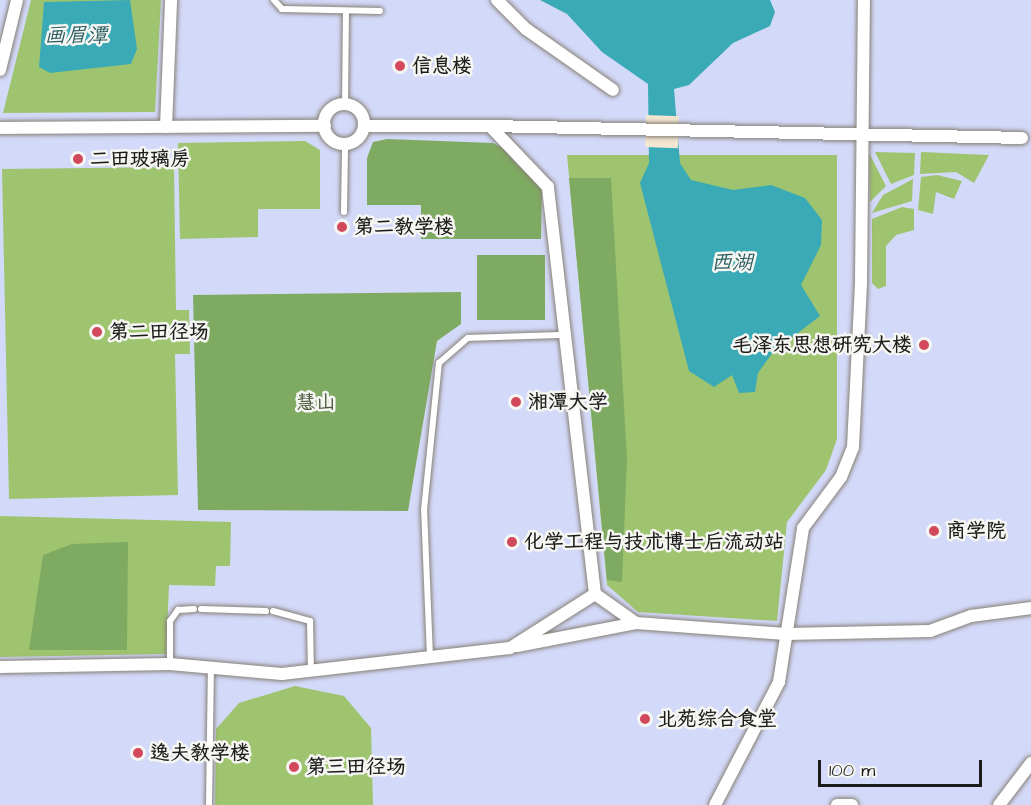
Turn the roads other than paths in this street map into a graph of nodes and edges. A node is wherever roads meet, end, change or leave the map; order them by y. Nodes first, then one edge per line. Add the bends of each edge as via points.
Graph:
1 (17, 0) edge
2 (171, 0) edge
3 (274, 0) edge
4 (497, 0) edge
5 (864, 0) edge
6 (346, 11) junction
7 (380, 11) dead end
8 (0, 70) edge
9 (613, 90) dead end
10 (345, 105) junction
11 (325, 126) junction
12 (364, 126) junction
13 (490, 126) junction
14 (166, 127) junction
15 (0, 128) edge
16 (860, 136) junction
17 (1022, 138) dead end
18 (345, 145) junction
19 (344, 212) dead end
20 (565, 335) junction
21 (595, 594) junction
22 (1031, 608) edge
23 (636, 623) junction
24 (786, 634) junction
25 (510, 648) junction
26 (430, 657) junction
27 (170, 664) junction
28 (0, 667) edge
29 (211, 669) junction
30 (311, 671) junction
31 (1031, 763) edge
32 (209, 805) edge
33 (715, 805) edge
34 (837, 805) edge
35 (852, 805) edge
36 (999, 805) edge

1 - 8 street
2 - 14 street
3 - 6 lane via 282,9
4 - 9 street via 526,29
5 - 16 street
6 - 7 lane
6 - 10 lane
10 - 11 street via 328,114
10 - 12 street via 357,109
11 - 14 street
11 - 18 street via 329,138
12 - 13 street
12 - 18 street via 357,140
13 - 16 street
13 - 20 street via 548,187
14 - 15 street
16 - 17 street
16 - 24 street via 861,280 853,447 841,477 802,528
18 - 19 lane
20 - 21 street
20 - 26 lane via 468,338 439,363 424,510
21 - 23 street
21 - 25 street
22 - 24 street via 971,616 930,631
23 - 24 street
23 - 25 street
24 - 33 street via 779,682 766,716
25 - 26 street
26 - 30 street
27 - 28 street
27 - 29 street
27 - 30 lane via 170,621 178,610 270,611 310,621
29 - 30 street
29 - 32 lane
31 - 36 street
34 - 35 street

